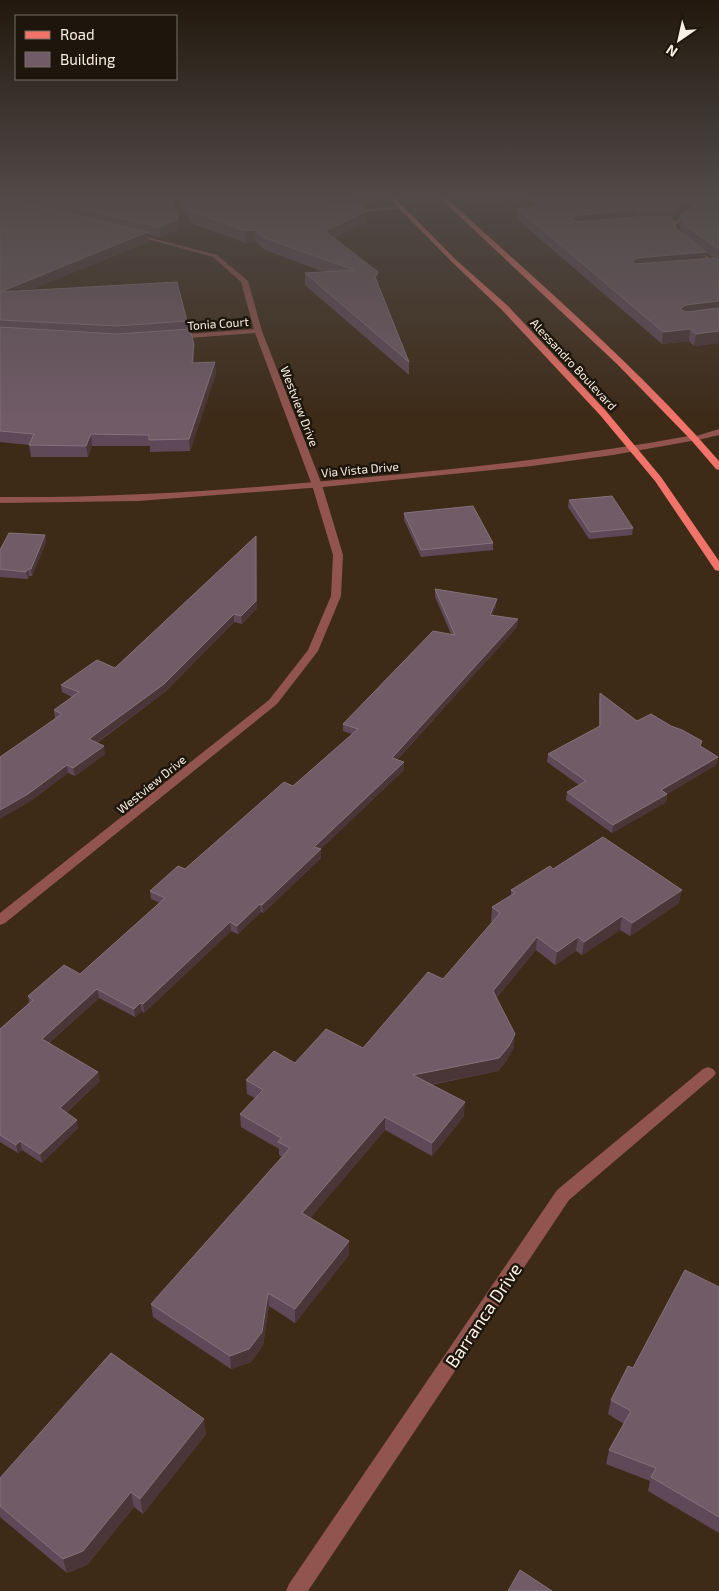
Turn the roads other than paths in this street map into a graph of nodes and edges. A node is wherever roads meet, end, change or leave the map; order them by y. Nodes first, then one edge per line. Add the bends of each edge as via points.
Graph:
1 (232, 270) edge
2 (464, 270) edge
3 (521, 270) edge
4 (258, 331) junction
5 (165, 338) edge
6 (719, 432) edge
7 (694, 438) junction
8 (634, 450) junction
9 (719, 467) edge
10 (317, 485) junction
11 (0, 500) edge
12 (719, 568) edge
13 (0, 920) edge
14 (708, 1073) dead end
15 (296, 1591) edge

1 - 4 street, Westview Drive via 244,281
2 - 8 main road, Alessandro Boulevard via 511,315
3 - 7 main road, Alessandro Boulevard via 620,362
4 - 5 street, Tonia Court
4 - 10 street, Westview Drive
6 - 7 street, Via Vista Drive
7 - 8 street, Via Vista Drive
7 - 9 main road, Alessandro Boulevard
8 - 10 street, Via Vista Drive via 497,468
8 - 12 main road, Alessandro Boulevard via 658,479
10 - 11 street, Via Vista Drive via 137,500
10 - 13 street, Westview Drive via 338,555 336,596 313,652 273,702
14 - 15 street, Barranca Drive via 563,1195

